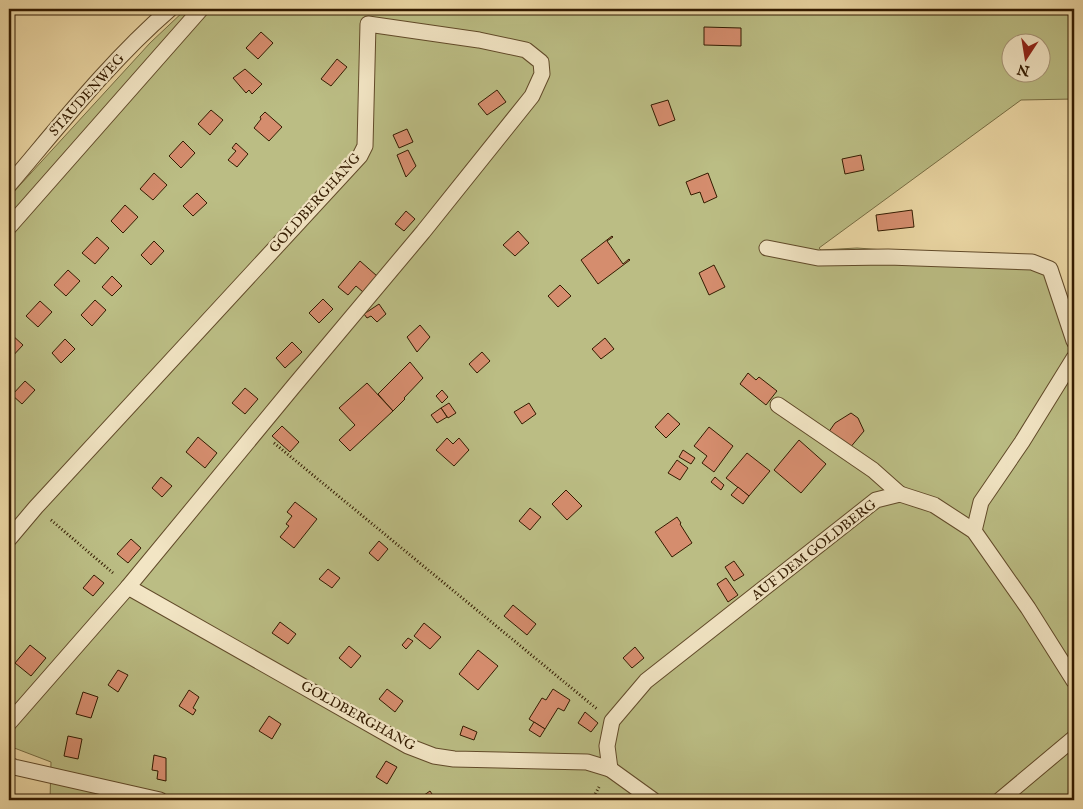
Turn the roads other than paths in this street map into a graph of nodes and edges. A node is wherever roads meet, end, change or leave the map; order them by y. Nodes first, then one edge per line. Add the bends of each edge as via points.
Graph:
1 (170, 9) edge
2 (201, 9) edge
3 (9, 185) edge
4 (9, 227) edge
5 (767, 248) dead end
6 (1074, 341) edge
7 (1074, 358) edge
8 (778, 405) dead end
9 (900, 494) junction
10 (974, 531) junction
11 (9, 539) edge
12 (128, 586) junction
13 (1074, 682) edge
14 (9, 723) edge
15 (1074, 738) edge
16 (9, 765) edge
17 (610, 769) junction
18 (160, 800) edge
19 (653, 800) edge
20 (1000, 800) edge

1 - 3 lane, STAUDENWEG via 100,79
2 - 4 lane
5 - 6 lane via 818,258 1032,262 1050,269
7 - 10 lane via 982,502
8 - 9 lane via 873,470
9 - 10 lane via 934,506
9 - 17 lane, AUF DEM GOLDBERG via 876,500 646,681 612,721 607,746
10 - 13 lane via 1028,608
11 - 12 lane, GOLDBERGHANG via 360,156 365,146 368,24 526,50 541,62 542,74 532,96
12 - 14 lane, GOLDBERGHANG
12 - 17 lane, GOLDBERGHANG via 408,746 434,756 587,762
15 - 20 lane
16 - 18 lane
17 - 19 lane

